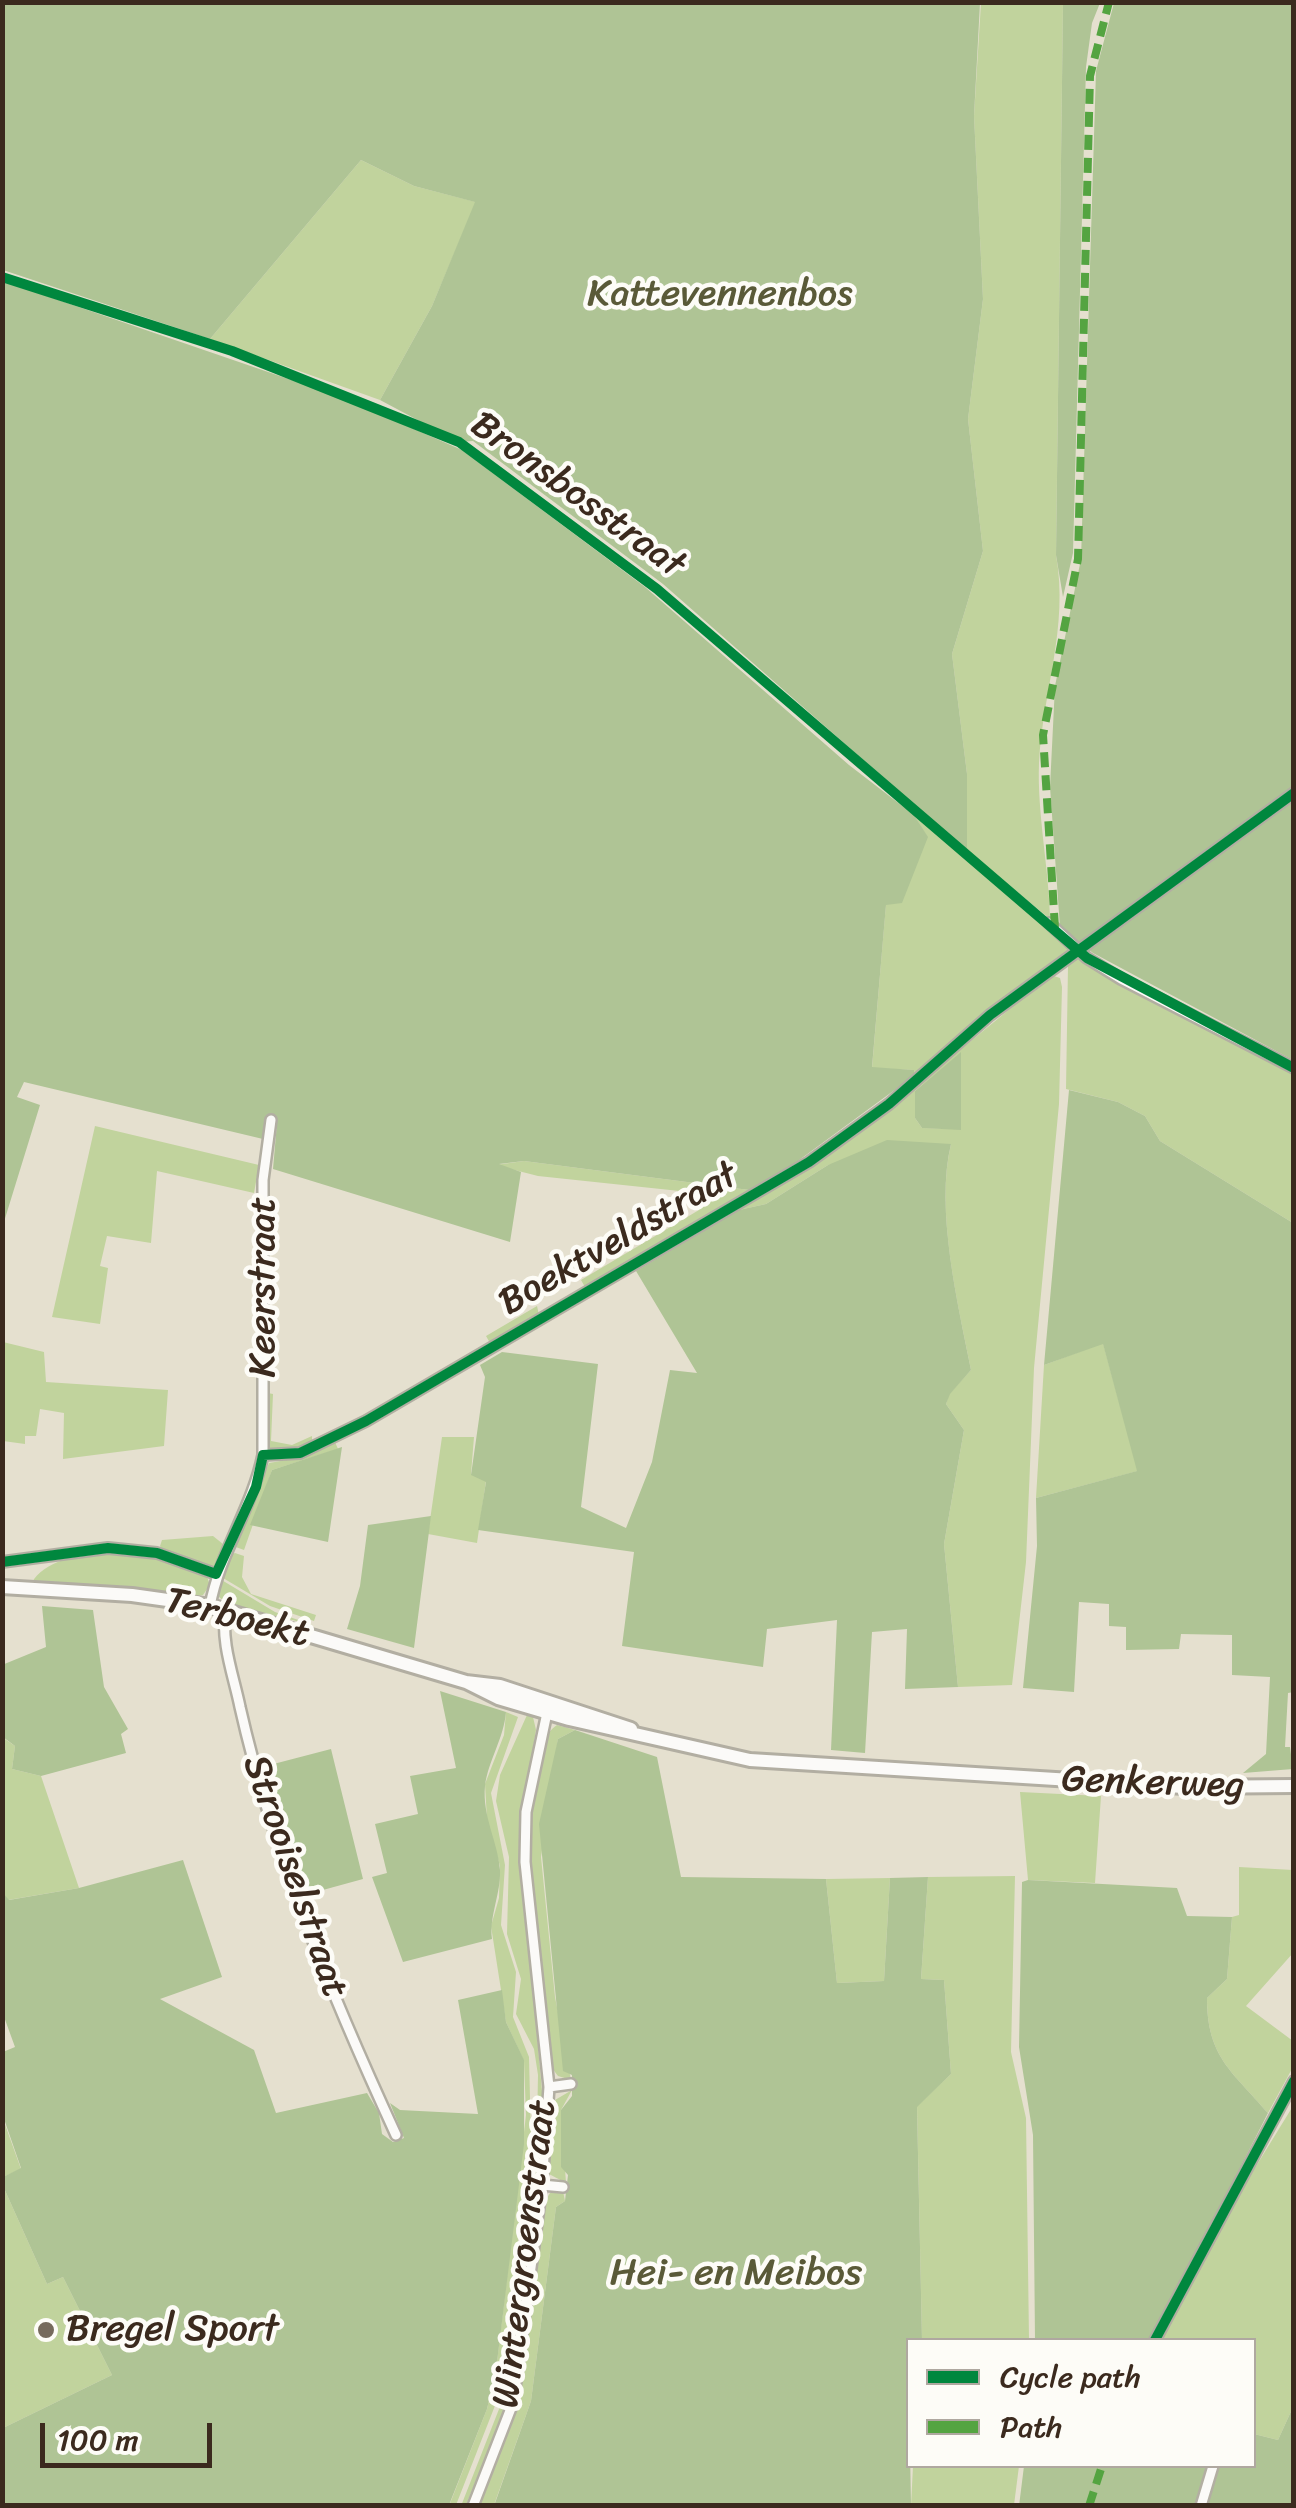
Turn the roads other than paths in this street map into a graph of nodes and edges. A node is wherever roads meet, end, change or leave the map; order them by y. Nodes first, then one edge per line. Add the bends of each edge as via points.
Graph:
1 (1294, 792) edge
2 (1050, 923) dead end
3 (1079, 948) junction
4 (1294, 1068) edge
5 (271, 1120) dead end
6 (263, 1455) junction
7 (2, 1562) edge
8 (216, 1574) junction
9 (2, 1588) edge
10 (210, 1606) junction
11 (226, 1610) junction
12 (548, 1706) junction
13 (1012, 1777) joint
14 (1294, 1786) edge
15 (1294, 2080) edge
16 (571, 2084) dead end
17 (549, 2087) junction
18 (396, 2135) dead end
19 (542, 2185) junction
20 (564, 2187) dead end
21 (1156, 2338) edge
22 (1211, 2468) edge
23 (473, 2506) edge
24 (1201, 2506) edge

1 - 3 street, Boektveldstraat
2 - 3 street
3 - 4 street via 1121,979
3 - 6 street, Boektveldstraat via 889,1104 752,1198 366,1422 300,1452
5 - 6 street, Keerstraat via 264,1180
6 - 8 street
7 - 8 street, Terboekt via 108,1548 157,1553
8 - 10 street
9 - 10 main road, Terboekt
10 - 11 main road, Terboekt
11 - 12 main road, Terboekt via 466,1682 498,1698
11 - 18 street, Strooiselstraat via 229,1658 271,1829 337,2008
12 - 13 main road, Terboekt via 750,1760
12 - 17 street, Wintergroenstraat via 530,1784 525,1862
13 - 14 main road, Genkerweg
15 - 21 street
16 - 17 street
17 - 19 street, Wintergroenstraat
19 - 20 street
19 - 23 street, Wintergroenstraat via 513,2403
22 - 24 street

